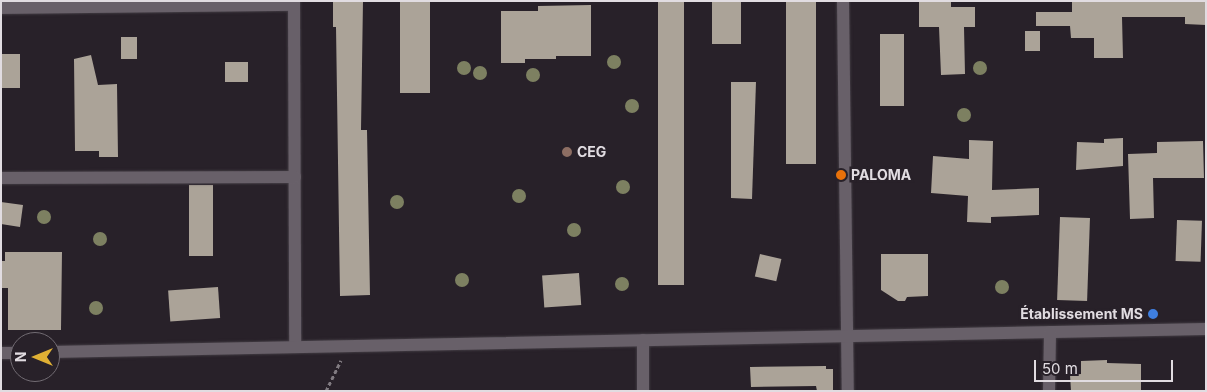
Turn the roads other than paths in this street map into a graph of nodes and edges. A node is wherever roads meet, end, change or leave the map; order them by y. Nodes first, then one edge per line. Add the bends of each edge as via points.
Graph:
1 (843, 1) edge
2 (123, 3) edge
3 (294, 3) edge
4 (1, 8) edge
5 (295, 177) junction
6 (1, 178) edge
7 (1206, 329) edge
8 (1050, 332) junction
9 (849, 336) junction
10 (643, 340) junction
11 (295, 347) junction
12 (60, 352) edge
13 (643, 391) edge
14 (848, 391) edge
15 (1049, 391) edge

1 - 9 street
2 - 3 street
2 - 4 street
3 - 5 street
5 - 6 street
5 - 11 street
7 - 8 street
8 - 9 street
8 - 15 street
9 - 10 street
9 - 14 street
10 - 11 street
10 - 13 street
11 - 12 street

